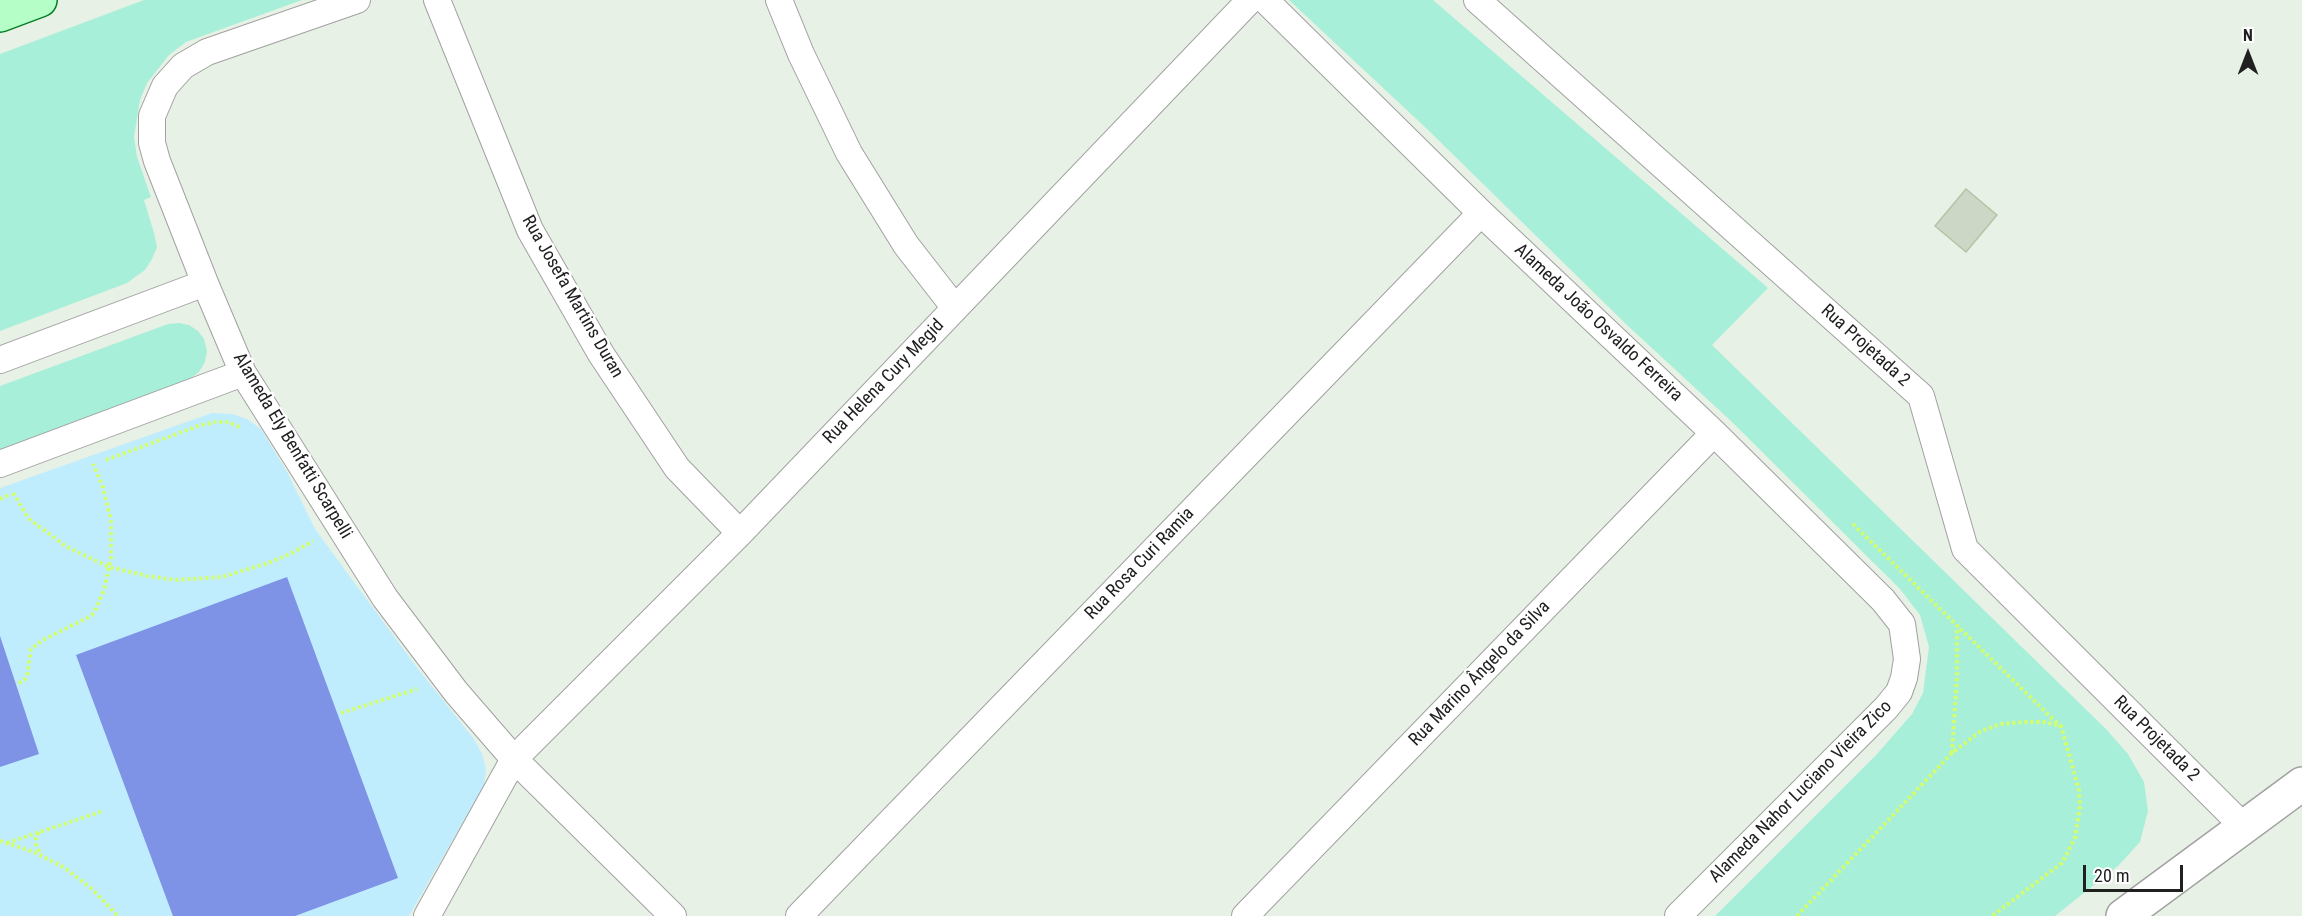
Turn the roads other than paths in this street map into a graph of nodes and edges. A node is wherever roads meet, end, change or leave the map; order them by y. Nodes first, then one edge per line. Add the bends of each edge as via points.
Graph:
1 (40, 0) edge
2 (357, 0) edge
3 (437, 0) edge
4 (779, 0) edge
5 (1250, 0) edge
6 (1265, 0) edge
7 (1477, 0) edge
8 (0, 15) edge
9 (1481, 213) junction
10 (204, 283) junction
11 (955, 308) junction
12 (0, 360) edge
13 (243, 373) junction
14 (1714, 433) junction
15 (0, 464) edge
16 (740, 533) junction
17 (1907, 659) joint
18 (514, 759) junction
19 (2302, 784) edge
20 (2244, 827) junction
21 (427, 916) edge
22 (674, 916) edge
23 (799, 916) edge
24 (1245, 916) edge
25 (1678, 916) edge
26 (2123, 916) edge

1 - 8 main road
2 - 10 street, Alameda Ely Benfatti Scarpelli via 207,52 183,66 165,86 152,116 152,143
3 - 16 street, Rua Josefa Martins Duran via 530,230 601,354 677,468
4 - 11 street via 849,153 906,245
5 - 11 street, Rua Helena Cury Megid
6 - 9 street, Alameda João Osvaldo Ferreira
7 - 20 street, Rua Projetada 2 via 1921,396 1965,549
9 - 14 street, Alameda João Osvaldo Ferreira
9 - 23 street, Rua Rosa Curi Ramia
10 - 12 street
10 - 13 street, Alameda Ely Benfatti Scarpelli
11 - 16 street, Rua Helena Cury Megid
13 - 15 street
13 - 18 street, Alameda Ely Benfatti Scarpelli via 385,598 456,692
14 - 17 street, Alameda João Osvaldo Ferreira via 1883,600 1902,624
14 - 24 street, Rua Marino Ângelo da Silva
16 - 18 street, Rua Helena Cury Megid
17 - 25 street, Alameda Nahor Luciano Vieira Zico via 1899,692 1886,708
18 - 21 street, Rua Helena Cury Megid
18 - 22 street, Alameda Ely Benfatti Scarpelli
19 - 20 street
20 - 26 street

